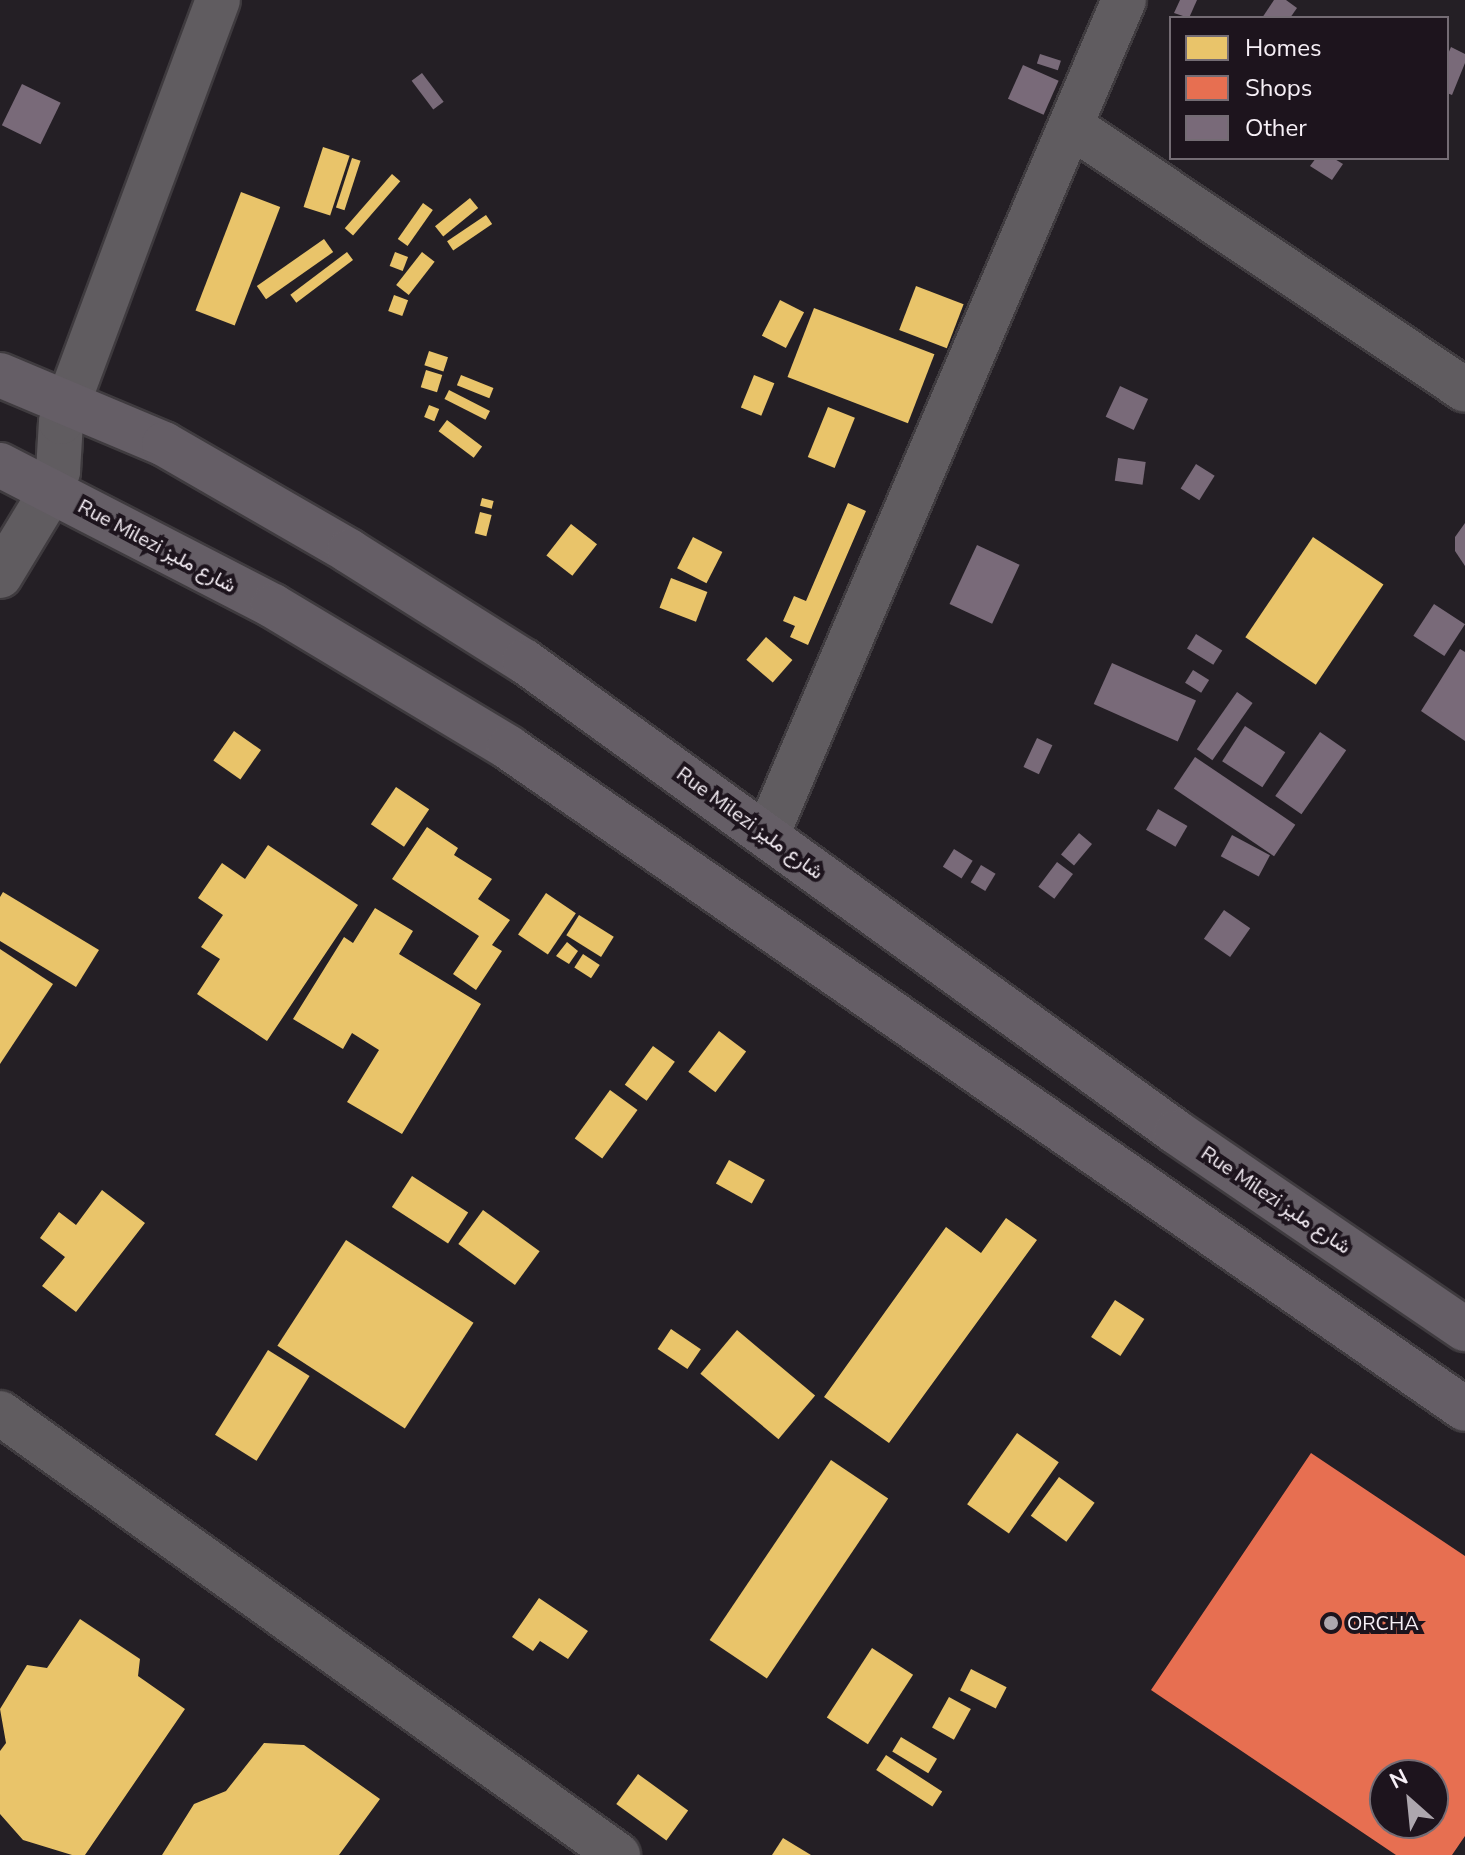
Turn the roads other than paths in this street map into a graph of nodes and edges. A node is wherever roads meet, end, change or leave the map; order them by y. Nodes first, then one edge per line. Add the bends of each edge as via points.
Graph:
1 (218, 0) edge
2 (1124, 0) edge
3 (1071, 126) junction
4 (0, 375) edge
5 (1465, 390) edge
6 (68, 404) junction
7 (0, 465) edge
8 (52, 490) junction
9 (0, 576) edge
10 (767, 835) junction
11 (1465, 1329) edge
12 (1465, 1409) edge
13 (0, 1413) edge
14 (618, 1855) edge

1 - 6 street
2 - 3 street
3 - 5 street
3 - 10 street
4 - 6 street, Rue Milezi شارع مليز
6 - 8 street
6 - 10 street, Rue Milezi شارع مليز via 164,444 349,551 524,661
7 - 8 street, Rue Milezi شارع مليز
8 - 9 street
8 - 12 street, Rue Milezi شارع مليز via 273,606 509,748
10 - 11 street, Rue Milezi شارع مليز via 1176,1132
13 - 14 street

